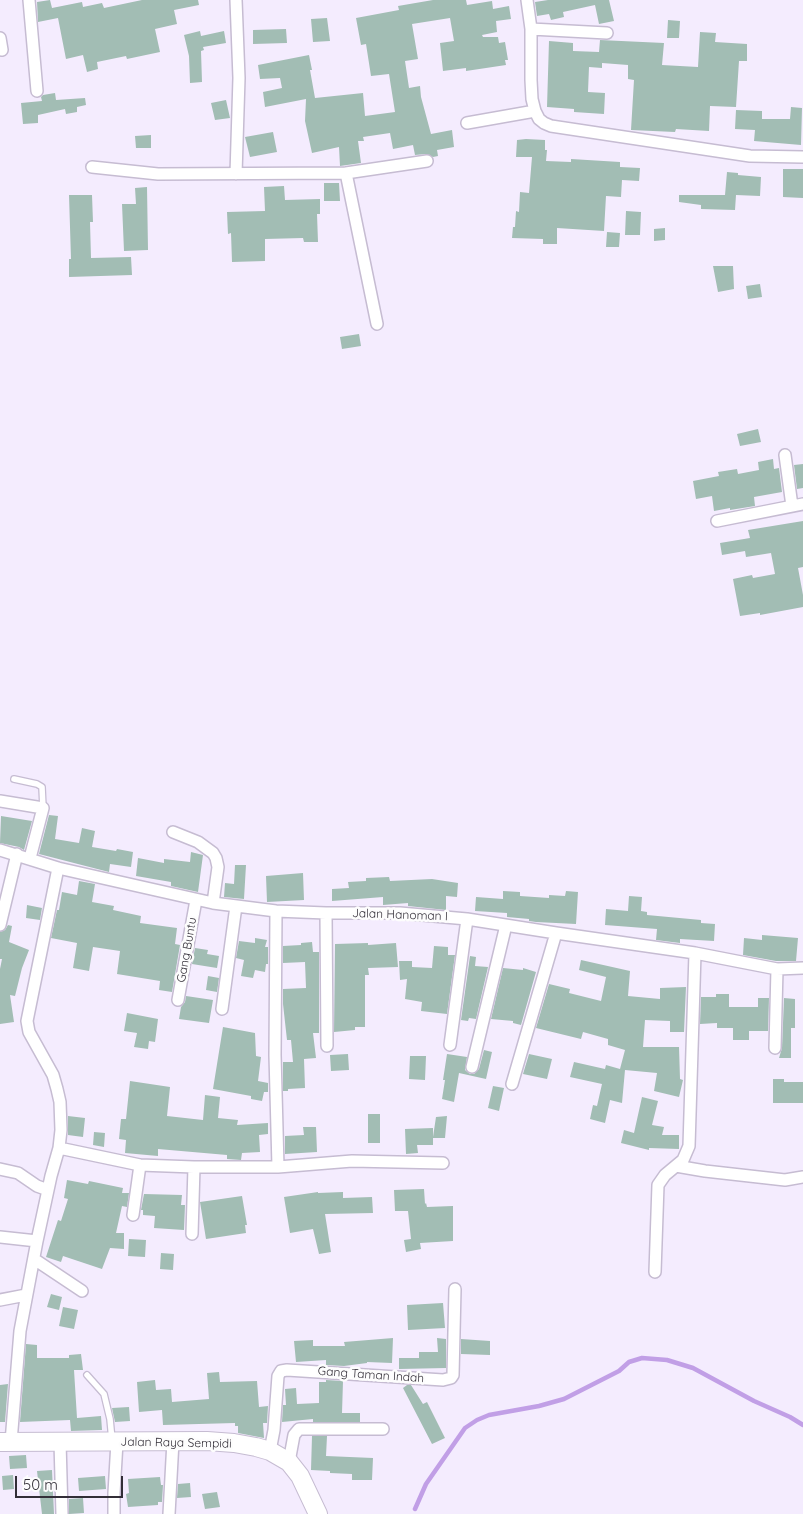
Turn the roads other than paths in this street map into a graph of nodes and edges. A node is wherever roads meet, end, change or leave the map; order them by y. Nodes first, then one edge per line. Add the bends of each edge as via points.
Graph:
1 (29, 0) edge
2 (236, 0) edge
3 (527, 0) edge
4 (531, 29) junction
5 (607, 33) dead end
6 (0, 38) edge
7 (2, 50) dead end
8 (37, 91) dead end
9 (535, 111) junction
10 (467, 123) dead end
11 (803, 158) edge
12 (427, 161) dead end
13 (92, 167) dead end
14 (346, 173) junction
15 (236, 174) junction
16 (377, 324) dead end
17 (785, 455) dead end
18 (798, 505) edge
19 (717, 521) dead end
20 (14, 779) dead end
21 (0, 801) edge
22 (43, 808) junction
23 (173, 832) dead end
24 (0, 850) edge
25 (16, 854) junction
26 (30, 858) junction
27 (58, 868) junction
28 (196, 900) junction
29 (213, 903) junction
30 (236, 906) junction
31 (276, 911) junction
32 (326, 914) junction
33 (467, 918) junction
34 (0, 924) edge
35 (506, 925) junction
36 (556, 933) junction
37 (695, 953) junction
38 (803, 968) edge
39 (776, 969) junction
40 (178, 1000) dead end
41 (222, 1009) dead end
42 (450, 1045) dead end
43 (327, 1046) dead end
44 (775, 1048) dead end
45 (472, 1068) dead end
46 (512, 1084) dead end
47 (59, 1148) junction
48 (443, 1163) dead end
49 (140, 1164) junction
50 (676, 1166) junction
51 (194, 1167) junction
52 (278, 1167) junction
53 (0, 1169) edge
54 (803, 1177) edge
55 (48, 1190) junction
56 (133, 1215) dead end
57 (192, 1234) dead end
58 (0, 1237) edge
59 (37, 1241) junction
60 (34, 1259) junction
61 (655, 1272) dead end
62 (454, 1289) dead end
63 (82, 1291) dead end
64 (26, 1295) junction
65 (0, 1300) edge
66 (87, 1375) dead end
67 (383, 1429) dead end
68 (173, 1441) junction
69 (6, 1442) edge
70 (60, 1442) junction
71 (114, 1442) junction
72 (270, 1451) junction
73 (288, 1462) junction
74 (62, 1514) edge
75 (114, 1514) edge
76 (169, 1514) edge
77 (318, 1514) edge

1 - 8 street
2 - 15 street via 239,78
3 - 4 street
4 - 5 street
4 - 9 street
6 - 7 street
9 - 10 street
9 - 11 street via 539,119 551,126 750,156
12 - 14 street
13 - 15 street via 158,174
14 - 15 street
14 - 16 street
17 - 18 street
18 - 19 street
20 - 22 lane via 40,785
21 - 22 street
22 - 26 street
23 - 29 street via 198,842 216,858 218,867
24 - 25 street, Jalan Hanoman I
25 - 26 street, Jalan Hanoman I
25 - 34 street
26 - 27 street, Jalan Hanoman I
27 - 28 street, Jalan Hanoman I
27 - 47 street via 27,1020 29,1032 53,1075 57,1089 61,1116
28 - 29 street, Jalan Hanoman I
28 - 40 street, Gang Buntu
29 - 30 street, Jalan Hanoman I
30 - 31 street, Jalan Hanoman I
30 - 41 street
31 - 32 street, Jalan Hanoman I
31 - 52 street
32 - 33 street, Jalan Hanoman I via 400,913
32 - 43 street
33 - 35 street, Jalan Hanoman I
33 - 42 street
35 - 36 street, Jalan Hanoman I
35 - 45 street
36 - 37 street, Jalan Hanoman I
36 - 46 street
37 - 39 street, Jalan Hanoman I
37 - 50 street via 689,1146
38 - 39 street, Jalan Hanoman I
39 - 44 street
47 - 49 street
47 - 55 street
48 - 52 street via 352,1161
49 - 51 street
49 - 56 street
50 - 54 street via 785,1180
50 - 61 street via 658,1185
51 - 52 street
51 - 57 street
53 - 55 street via 18,1173
55 - 59 street
58 - 59 street
59 - 60 street
60 - 63 street
60 - 64 street
62 - 72 street, Gang Taman Indah via 451,1378 281,1371
64 - 65 street
64 - 69 street
66 - 71 lane via 104,1394
67 - 73 street via 299,1429 294,1435
68 - 71 main road, Jalan Raya Sempidi
68 - 72 main road, Jalan Raya Sempidi via 234,1443
68 - 76 street
69 - 70 main road, Jalan Raya Sempidi
70 - 71 main road, Jalan Raya Sempidi
70 - 74 street
71 - 75 street
72 - 73 main road, Jalan Raya Sempidi
73 - 77 main road, Jalan Raya Sempidi via 300,1476

